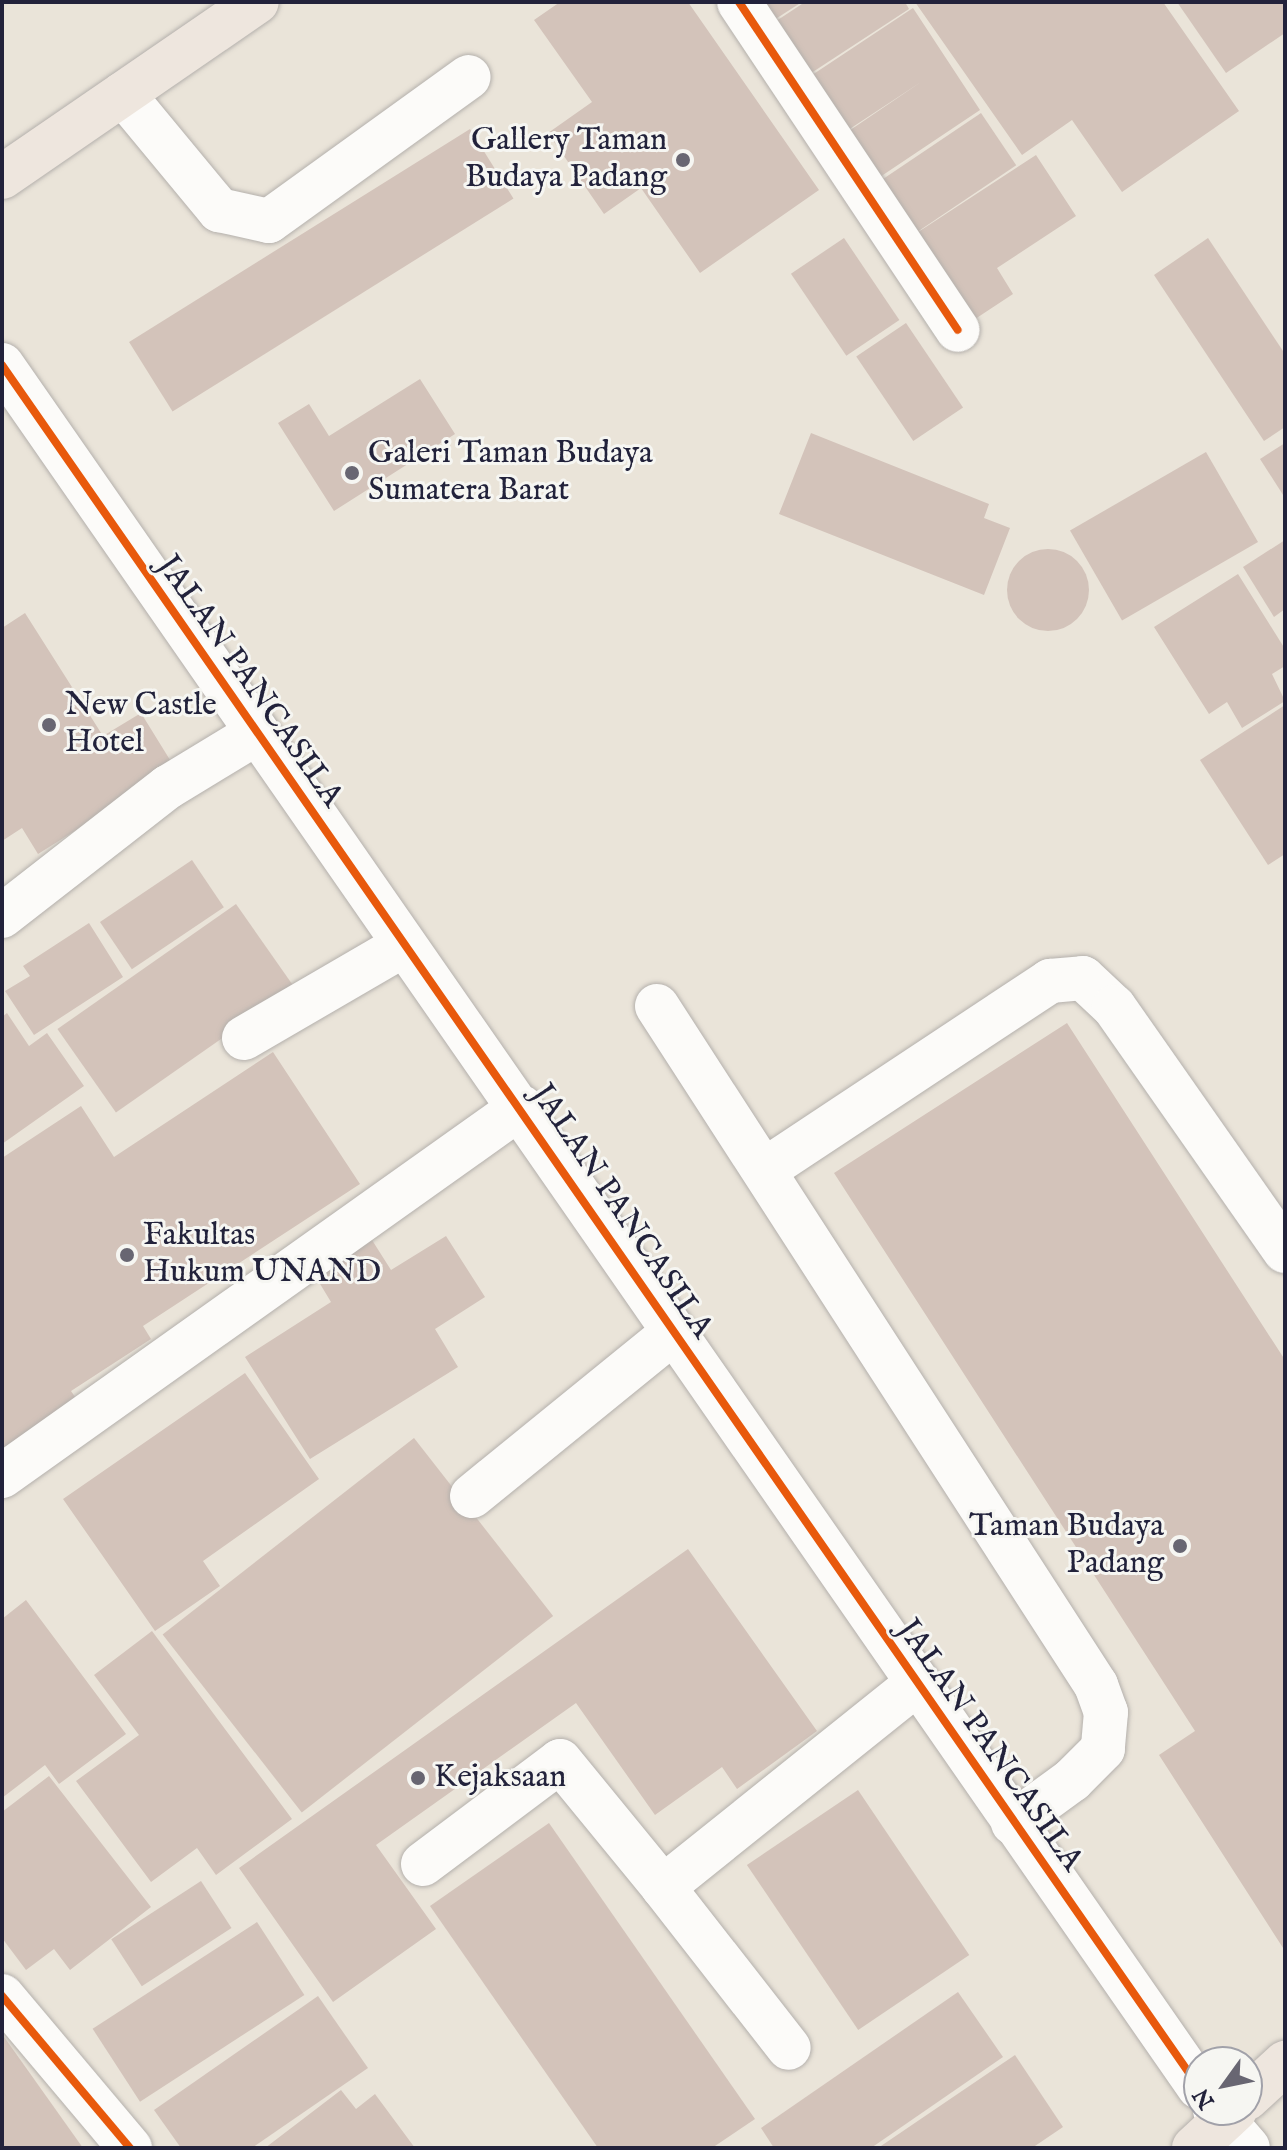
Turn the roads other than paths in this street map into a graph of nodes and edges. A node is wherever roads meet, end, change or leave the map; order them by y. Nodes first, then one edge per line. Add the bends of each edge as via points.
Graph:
1 (257, 2) edge
2 (739, 2) edge
3 (469, 77) dead end
4 (123, 94) junction
5 (2, 177) edge
6 (958, 330) dead end
7 (2, 365) edge
8 (255, 734) junction
9 (2, 916) edge
10 (404, 945) junction
11 (657, 1006) dead end
12 (244, 1038) dead end
13 (521, 1107) junction
14 (766, 1169) junction
15 (1285, 1251) edge
16 (674, 1332) junction
17 (2, 1476) edge
18 (472, 1496) dead end
19 (916, 1684) junction
20 (1013, 1823) junction
21 (423, 1864) dead end
22 (663, 1887) junction
23 (2, 1996) edge
24 (789, 2048) dead end
25 (1183, 2062) edge
26 (1285, 2063) edge
27 (1263, 2083) edge
28 (130, 2148) edge

1 - 4 main road
2 - 6 street
3 - 4 street via 269,221 219,210
4 - 5 main road
7 - 8 street, JALAN PANCASILA
8 - 9 street via 168,787
8 - 10 street, JALAN PANCASILA
10 - 12 street
10 - 13 street, JALAN PANCASILA
11 - 14 street
13 - 16 street, JALAN PANCASILA
13 - 17 street
14 - 15 street via 1050,981 1083,978 1114,1007
14 - 20 street via 1096,1685 1106,1712 1103,1749 1072,1780
16 - 18 street
16 - 19 street, JALAN PANCASILA
19 - 20 street, JALAN PANCASILA
19 - 22 street
20 - 25 street, JALAN PANCASILA
21 - 22 street via 560,1761
22 - 24 street
23 - 28 street
26 - 27 main road

